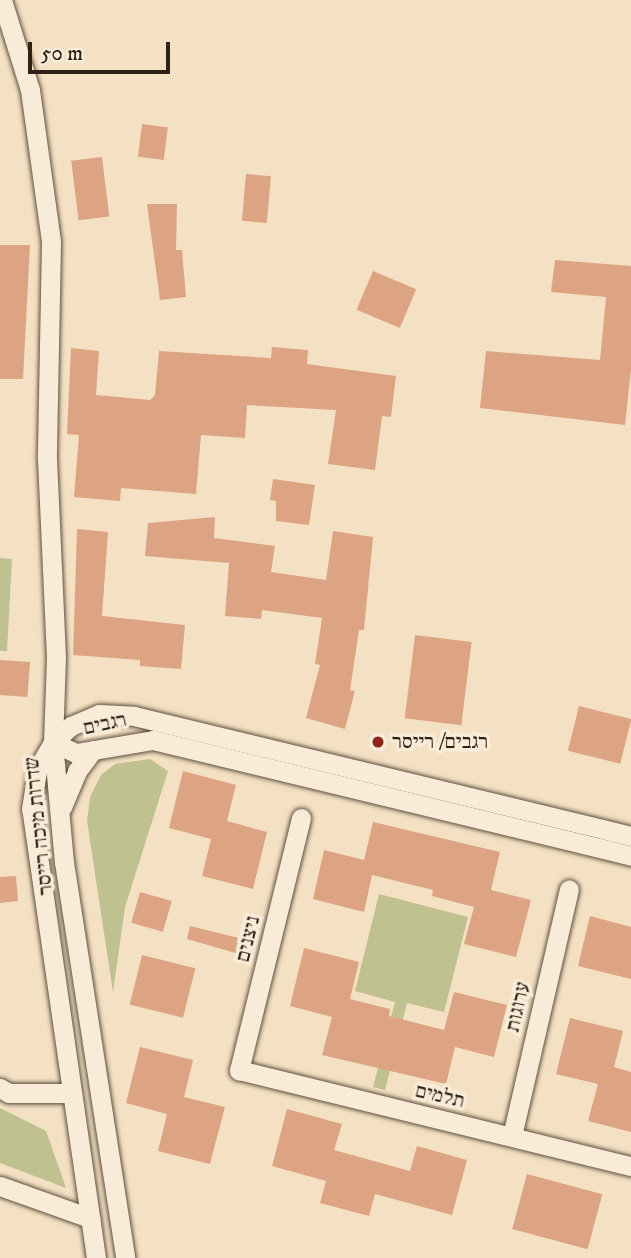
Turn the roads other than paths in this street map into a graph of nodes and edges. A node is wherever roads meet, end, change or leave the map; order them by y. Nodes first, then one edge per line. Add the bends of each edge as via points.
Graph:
1 (2, 0) edge
2 (53, 742) junction
3 (93, 750) junction
4 (60, 813) junction
5 (301, 818) dead end
6 (631, 836) edge
7 (631, 856) edge
8 (569, 889) dead end
9 (239, 1070) joint
10 (0, 1088) edge
11 (71, 1093) junction
12 (512, 1136) junction
13 (631, 1166) edge
14 (0, 1186) edge
15 (90, 1218) junction
16 (96, 1258) edge
17 (125, 1258) edge

1 - 2 street via 30,90 51,243 47,459 56,657
2 - 3 street, רגבים via 76,753
2 - 4 street, שדרות מיכה רייסר
2 - 6 street, רגבים via 86,718 134,716
2 - 11 street, שדרות מיכה רייסר via 37,770 31,808
3 - 4 street via 67,789
3 - 7 street, רגבים via 118,742 153,740
4 - 17 street, שדרות מיכה רייסר
5 - 9 street, ניצנים
8 - 12 street, ערוגות
9 - 12 street, תלמים
10 - 11 street via 9,1093
11 - 15 street, שדרות מיכה רייסר
12 - 13 street, תלמים
14 - 15 street
15 - 16 street, שדרות מיכה רייסר

